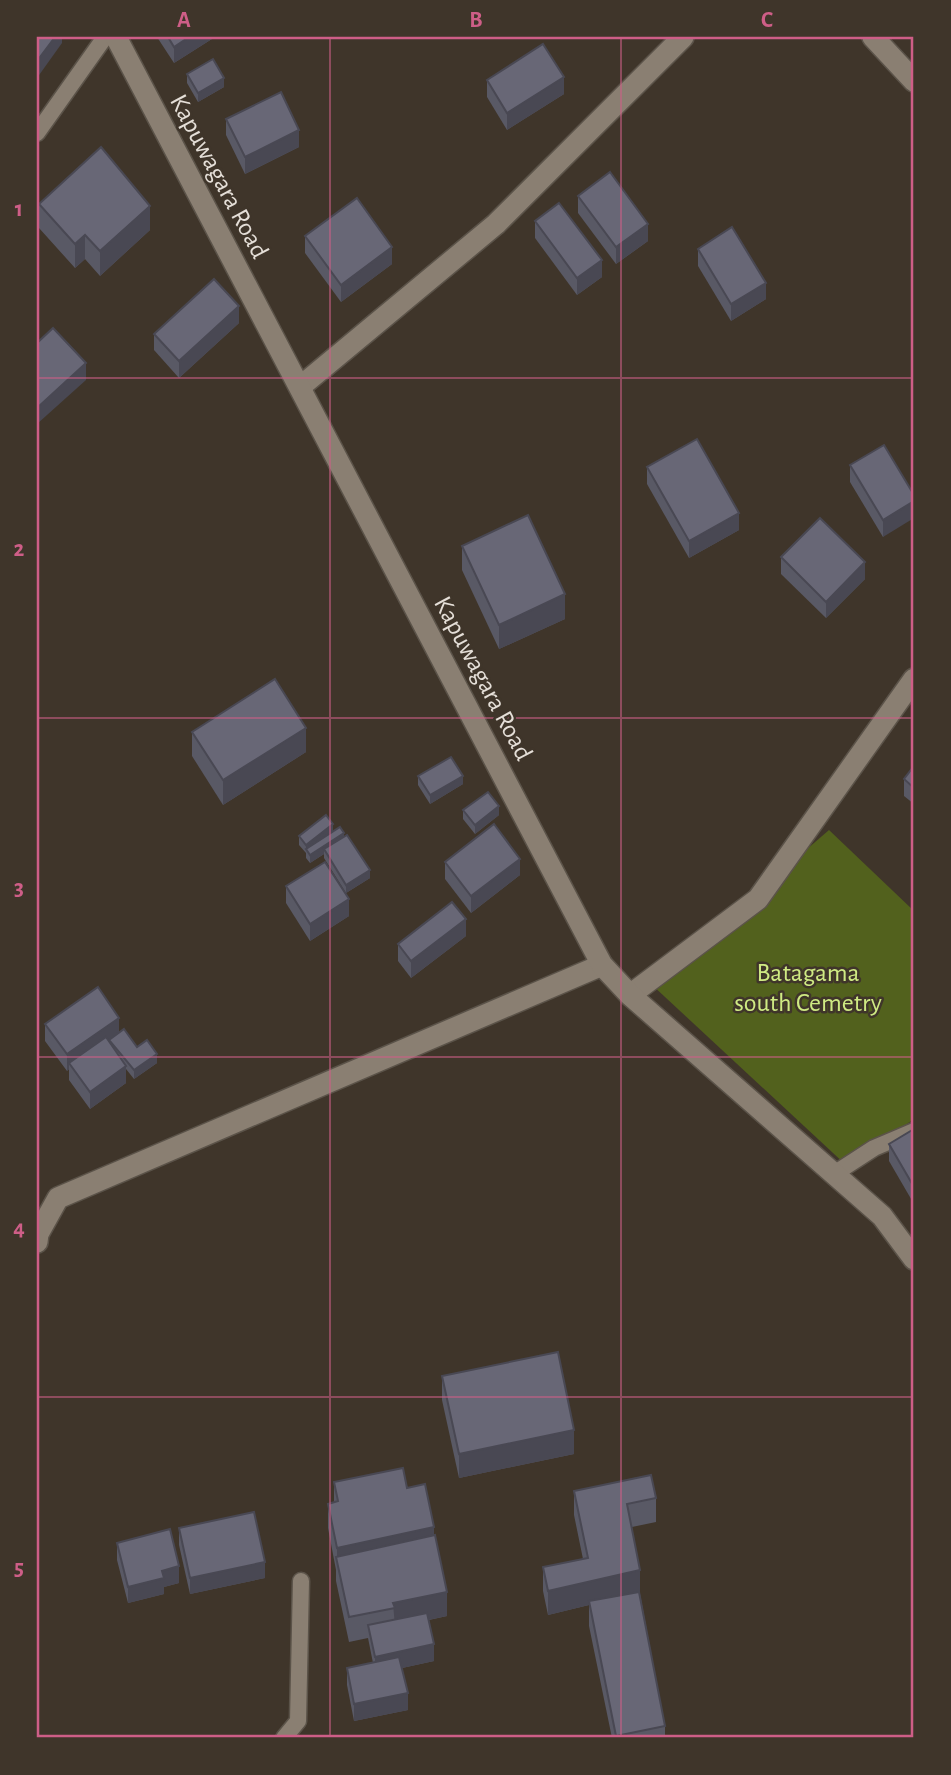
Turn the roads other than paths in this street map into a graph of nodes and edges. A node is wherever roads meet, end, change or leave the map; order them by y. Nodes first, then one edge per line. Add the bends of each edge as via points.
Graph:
1 (105, 37) edge
2 (116, 37) edge
3 (682, 37) edge
4 (873, 37) edge
5 (914, 80) edge
6 (37, 133) edge
7 (300, 387) junction
8 (914, 679) edge
9 (602, 965) junction
10 (630, 995) junction
11 (914, 1131) edge
12 (834, 1174) junction
13 (37, 1242) edge
14 (914, 1259) edge
15 (301, 1581) dead end
16 (284, 1738) edge

1 - 6 lane
2 - 7 street, Kapuwagara Road
3 - 7 street via 496,224
4 - 5 street
7 - 9 street, Kapuwagara Road
8 - 10 street via 758,899
9 - 10 street, Kapuwagara Road
9 - 13 street via 58,1198
10 - 12 street, Kapuwagara Road
11 - 12 lane via 874,1148
12 - 14 street, Kapuwagara Road via 882,1216
15 - 16 lane via 298,1721

